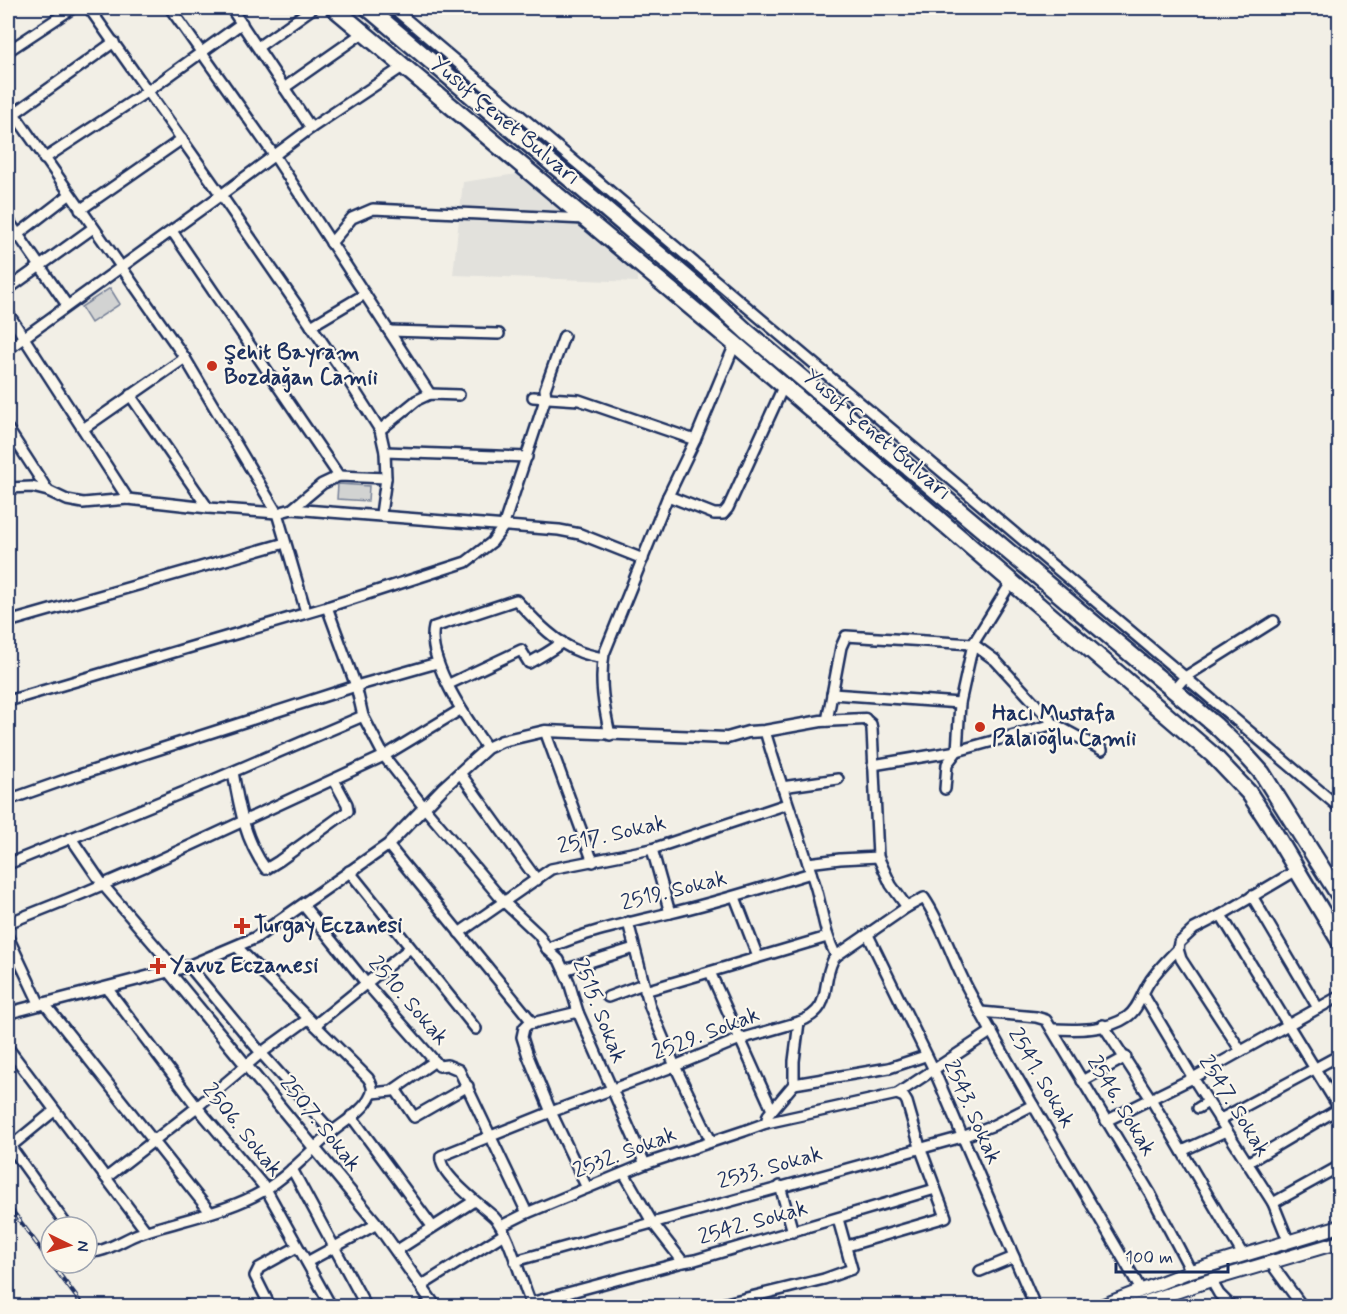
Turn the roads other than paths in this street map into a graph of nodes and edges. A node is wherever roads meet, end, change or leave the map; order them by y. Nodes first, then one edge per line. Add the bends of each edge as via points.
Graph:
1 (73, 8) edge
2 (89, 8) edge
3 (170, 8) edge
4 (231, 8) edge
5 (313, 8) edge
6 (334, 8) edge
7 (368, 8) edge
8 (393, 8) edge
9 (242, 23) junction
10 (364, 32) junction
11 (114, 42) junction
12 (258, 47) junction
13 (8, 51) edge
14 (203, 53) junction
15 (404, 66) junction
16 (284, 88) junction
17 (148, 91) junction
18 (9, 112) edge
19 (310, 128) junction
20 (182, 139) junction
21 (274, 155) junction
22 (44, 159) junction
23 (69, 195) junction
24 (221, 195) junction
25 (80, 210) junction
26 (588, 219) junction
27 (8, 220) edge
28 (93, 228) junction
29 (172, 231) junction
30 (18, 235) junction
31 (8, 243) edge
32 (331, 243) junction
33 (40, 266) junction
34 (121, 267) junction
35 (8, 289) edge
36 (365, 294) junction
37 (67, 305) junction
38 (8, 313) edge
39 (311, 326) junction
40 (389, 331) junction
41 (499, 334) dead end
42 (564, 336) dead end
43 (24, 339) junction
44 (735, 344) junction
45 (8, 349) edge
46 (185, 358) junction
47 (784, 385) junction
48 (430, 394) junction
49 (129, 395) junction
50 (459, 396) dead end
51 (533, 397) dead end
52 (546, 397) junction
53 (8, 429) edge
54 (83, 429) junction
55 (380, 430) junction
56 (695, 440) junction
57 (385, 452) junction
58 (527, 457) junction
59 (339, 476) junction
60 (386, 478) junction
61 (8, 488) edge
62 (48, 491) junction
63 (668, 496) junction
64 (128, 499) junction
65 (207, 508) junction
66 (292, 509) junction
67 (277, 513) junction
68 (381, 514) junction
69 (503, 527) junction
70 (285, 543) junction
71 (643, 559) junction
72 (1012, 581) junction
73 (327, 607) junction
74 (306, 612) junction
75 (1274, 621) dead end
76 (8, 622) edge
77 (562, 642) junction
78 (973, 644) junction
79 (603, 658) junction
80 (437, 663) junction
81 (1185, 677) junction
82 (449, 684) junction
83 (356, 686) junction
84 (1174, 690) junction
85 (832, 694) junction
86 (8, 701) edge
87 (960, 704) junction
88 (460, 710) junction
89 (363, 716) junction
90 (865, 719) joint
91 (827, 721) junction
92 (1053, 724) junction
93 (545, 731) junction
94 (765, 731) junction
95 (610, 735) junction
96 (487, 748) junction
97 (1102, 750) dead end
98 (957, 751) junction
99 (384, 756) junction
100 (873, 765) junction
101 (233, 772) junction
102 (460, 772) junction
103 (838, 779) dead end
104 (334, 780) junction
105 (782, 787) junction
106 (945, 789) dead end
107 (8, 800) edge
108 (787, 804) junction
109 (423, 806) junction
110 (1340, 808) edge
111 (242, 821) junction
112 (71, 838) junction
113 (388, 845) junction
114 (652, 849) junction
115 (878, 857) junction
116 (593, 862) junction
117 (8, 864) edge
118 (810, 868) junction
119 (1297, 870) junction
120 (349, 871) junction
121 (537, 880) junction
122 (102, 885) junction
123 (1252, 896) junction
124 (735, 897) junction
125 (1340, 897) edge
126 (504, 902) junction
127 (303, 905) junction
128 (907, 907) junction
129 (670, 913) junction
130 (1221, 915) junction
131 (628, 922) junction
132 (8, 923) edge
133 (459, 933) junction
134 (868, 935) junction
135 (8, 937) edge
136 (827, 937) junction
137 (1340, 942) edge
138 (237, 946) junction
139 (410, 948) junction
140 (634, 948) junction
141 (547, 949) junction
142 (1178, 949) junction
143 (836, 956) junction
144 (758, 957) junction
145 (189, 966) junction
146 (564, 970) junction
147 (172, 971) junction
148 (710, 972) junction
149 (366, 983) junction
150 (644, 987) junction
151 (107, 988) junction
152 (1143, 994) junction
153 (1340, 996) edge
154 (608, 997) dead end
155 (42, 1004) junction
156 (1318, 1008) junction
157 (578, 1012) junction
158 (981, 1012) junction
159 (8, 1013) edge
160 (311, 1022) junction
161 (799, 1022) junction
162 (533, 1023) junction
163 (1103, 1025) junction
164 (1289, 1026) junction
165 (476, 1029) dead end
166 (1053, 1029) junction
167 (992, 1031) junction
168 (740, 1039) junction
169 (8, 1048) edge
170 (1241, 1051) junction
171 (261, 1053) junction
172 (1340, 1055) edge
173 (925, 1056) junction
174 (1126, 1057) junction
175 (435, 1061) junction
176 (246, 1064) junction
177 (675, 1066) junction
178 (1314, 1069) junction
179 (934, 1070) junction
180 (1193, 1078) junction
181 (1082, 1081) junction
182 (794, 1084) junction
183 (468, 1086) junction
184 (395, 1089) junction
185 (611, 1089) junction
186 (373, 1093) junction
187 (897, 1094) junction
188 (1151, 1099) junction
189 (1208, 1101) junction
190 (1033, 1106) junction
191 (197, 1107) junction
192 (1198, 1108) dead end
193 (1340, 1108) edge
194 (772, 1110) junction
195 (54, 1111) junction
196 (551, 1112) junction
197 (351, 1116) junction
198 (1219, 1120) junction
199 (1106, 1121) junction
200 (766, 1124) junction
201 (1226, 1131) junction
202 (332, 1132) junction
203 (492, 1136) junction
204 (962, 1137) junction
205 (153, 1141) junction
206 (711, 1141) junction
207 (9, 1145) edge
208 (920, 1147) junction
209 (315, 1148) junction
210 (1182, 1151) junction
211 (1247, 1162) junction
212 (645, 1164) junction
213 (1340, 1166) edge
214 (292, 1169) junction
215 (624, 1173) junction
216 (106, 1178) junction
217 (780, 1186) junction
218 (587, 1188) junction
219 (266, 1189) junction
220 (935, 1189) junction
221 (474, 1202) junction
222 (1273, 1203) junction
223 (210, 1212) junction
224 (527, 1213) junction
225 (59, 1215) edge
226 (838, 1219) junction
227 (651, 1222) junction
228 (377, 1224) junction
229 (432, 1226) junction
230 (1340, 1226) edge
231 (502, 1230) junction
232 (146, 1232) junction
233 (793, 1232) junction
234 (1288, 1240) junction
235 (1340, 1242) edge
236 (847, 1246) junction
237 (297, 1247) junction
238 (335, 1247) junction
239 (99, 1251) edge
240 (396, 1251) junction
241 (1243, 1255) junction
242 (1014, 1257) junction
243 (515, 1261) junction
244 (307, 1262) junction
245 (683, 1262) junction
246 (1270, 1262) junction
247 (980, 1271) dead end
248 (1191, 1271) junction
249 (1211, 1280) junction
250 (421, 1286) junction
251 (1141, 1290) junction
252 (1153, 1303) edge
253 (430, 1305) edge
254 (531, 1305) edge
255 (270, 1306) edge
256 (331, 1306) edge
257 (366, 1306) edge
258 (714, 1306) edge
259 (1035, 1306) edge
260 (1101, 1306) edge
261 (1134, 1306) edge
262 (1231, 1306) edge
263 (1302, 1306) edge

1 - 13 street
2 - 11 street
3 - 14 street
4 - 9 street
5 - 12 street
6 - 10 highway, Yusuf Çenet Bulvarı
7 - 84 highway, Yusuf Çenet Bulvarı
8 - 81 street
9 - 12 street
9 - 14 street
10 - 15 highway, Yusuf Çenet Bulvarı
10 - 16 street
11 - 17 street
11 - 18 street
12 - 16 street
14 - 17 street
14 - 21 street
15 - 19 street
15 - 26 highway, Yusuf Çenet Bulvarı
16 - 19 street
17 - 20 street
17 - 22 street
18 - 22 street
19 - 21 street
20 - 24 street
20 - 25 street
21 - 24 street
21 - 32 street
22 - 23 street
23 - 25 street
23 - 30 street
24 - 29 street
24 - 39 street
25 - 28 street
26 - 32 street via 373,209 352,218
26 - 44 highway, Yusuf Çenet Bulvarı
27 - 30 street
28 - 33 street
28 - 34 street
29 - 34 street
29 - 59 street
30 - 31 street
30 - 33 street
32 - 36 street
33 - 35 street
33 - 37 street
34 - 37 street
34 - 46 street
36 - 39 street
36 - 40 street
37 - 43 street
38 - 43 street
39 - 55 street
40 - 41 street
40 - 48 street
42 - 52 street via 544,389
43 - 45 street
43 - 54 street
44 - 47 highway, Yusuf Çenet Bulvarı
44 - 56 street
46 - 49 street
46 - 67 street
47 - 63 street via 723,514
47 - 72 highway, Yusuf Çenet Bulvarı
48 - 50 street
48 - 55 street
49 - 54 street
49 - 65 street
51 - 52 street
52 - 56 street via 579,400
52 - 58 street
53 - 62 street
54 - 64 street
55 - 57 street
56 - 63 street
57 - 58 street
57 - 60 street
58 - 69 street
59 - 60 street
59 - 66 street via 322,484
60 - 68 street
61 - 62 street
62 - 64 street via 83,503
63 - 71 street
64 - 65 street
65 - 67 street
66 - 67 street
66 - 68 street
67 - 70 street
68 - 69 street
69 - 71 street via 580,534
69 - 73 street via 466,562
70 - 74 street
70 - 76 street
71 - 79 street
72 - 78 street
72 - 119 highway, Yusuf Çenet Bulvarı via 1235,776
73 - 74 street
73 - 83 street, 2515. Sokak
74 - 86 street
75 - 81 street
77 - 79 street via 581,653
77 - 80 street via 516,600 434,627
77 - 82 street via 529,663 521,650
78 - 85 street via 846,636
78 - 87 street
78 - 92 street via 995,660
79 - 95 street via 602,700
80 - 82 street
80 - 83 street
81 - 84 street
81 - 110 street
82 - 88 street
83 - 89 street, 2515. Sokak
83 - 107 street
84 - 125 highway, Yusuf Çenet Bulvarı via 1262,773
85 - 87 street
85 - 91 street
87 - 98 street
88 - 96 street
88 - 99 street
89 - 99 street, 2515. Sokak
89 - 101 street
90 - 91 street
90 - 100 street via 872,729
91 - 94 street
92 - 97 street
92 - 98 street
93 - 95 street
93 - 96 street
93 - 116 street
94 - 95 street via 728,738
94 - 105 street
96 - 102 street
98 - 100 street
98 - 106 street via 947,764
99 - 104 street
99 - 109 street, 2515. Sokak
100 - 115 street
101 - 111 street
101 - 112 street
102 - 109 street
102 - 121 street
103 - 105 street
104 - 111 street
104 - 111 street via 348,812 266,869
105 - 108 street
108 - 114 street, 2517. Sokak
108 - 118 street
109 - 113 street
109 - 126 street, 2515. Sokak
111 - 122 street
112 - 117 street
112 - 122 street
113 - 120 street
113 - 133 street
114 - 116 street, 2517. Sokak
114 - 129 street
115 - 118 street, 2519. Sokak via 834,859
115 - 128 street
116 - 121 street, 2517. Sokak via 551,869
118 - 124 street, 2519. Sokak
118 - 136 street
119 - 123 street
119 - 137 highway, Yusuf Çenet Bulvarı
120 - 127 street
120 - 139 street
121 - 126 street, 2517. Sokak
122 - 132 street
122 - 147 street
123 - 130 street
123 - 156 street
124 - 129 street, 2519. Sokak
124 - 144 street
126 - 133 street, 2517. Sokak
126 - 141 street, 2515. Sokak via 539,935
127 - 138 street
127 - 149 street, 2510. Sokak
128 - 134 street
128 - 158 street, 2541. Sokak via 924,898 927,902
129 - 131 street, 2519. Sokak
130 - 142 street via 1194,929
130 - 164 street
131 - 140 street
131 - 141 street, 2519. Sokak
133 - 162 street
134 - 143 street
134 - 173 street, 2543. Sokak
135 - 155 street
136 - 143 street
136 - 144 street
138 - 145 street
138 - 160 street
139 - 149 street
139 - 165 street
140 - 146 street
140 - 150 street
141 - 146 street, 2515. Sokak
142 - 152 street via 1159,968
142 - 170 street
143 - 161 street via 822,1005
144 - 148 street
145 - 147 street
145 - 171 street
146 - 157 street, 2515. Sokak
147 - 151 street
147 - 176 street, 2507. Sokak
148 - 150 street
148 - 168 street
149 - 160 street
149 - 175 street, 2510. Sokak
150 - 154 street
150 - 177 street
151 - 155 street
151 - 191 street, 2506. Sokak
152 - 163 street via 1128,1017
152 - 180 street, 2547. Sokak
153 - 156 street
155 - 159 street
155 - 205 street
156 - 164 street
157 - 162 street
157 - 185 street, 2515. Sokak
158 - 166 street via 1036,1017 1046,1020
158 - 167 street, 2541. Sokak
160 - 171 street
160 - 186 street via 368,1078
161 - 168 street, 2529. Sokak
161 - 182 street
162 - 196 street via 524,1028 522,1037
163 - 166 street
163 - 174 street
164 - 170 street
164 - 178 street
166 - 181 street, 2546. Sokak
167 - 179 street
167 - 190 street, 2541. Sokak
168 - 177 street, 2529. Sokak
168 - 194 street
169 - 195 street
170 - 180 street
171 - 176 street
171 - 202 street
172 - 178 street
173 - 179 street, 2543. Sokak
173 - 182 street via 889,1068
174 - 181 street
174 - 188 street
175 - 183 street, 2510. Sokak via 439,1066 459,1070
175 - 184 street
176 - 191 street
176 - 209 street, 2507. Sokak
177 - 185 street, 2529. Sokak
177 - 206 street
178 - 193 street
178 - 198 street
179 - 187 street
179 - 204 street, 2543. Sokak
180 - 188 street
180 - 189 street, 2547. Sokak
181 - 199 street, 2546. Sokak
182 - 194 street
183 - 184 street via 414,1117
183 - 203 street, 2510. Sokak
184 - 186 street
185 - 196 street, 2529. Sokak
185 - 212 street, 2515. Sokak
186 - 197 street
187 - 200 street, 2532. Sokak
187 - 208 street via 907,1102
188 - 199 street
188 - 210 street
189 - 192 street
189 - 198 street, 2547. Sokak
190 - 204 street, 2533. Sokak
190 - 251 street, 2541. Sokak
191 - 205 street
191 - 219 street, 2506. Sokak
193 - 211 street
194 - 200 street
195 - 207 street
195 - 216 street
196 - 203 street, 2529. Sokak
196 - 218 street
197 - 202 street
197 - 229 street
198 - 201 street, 2547. Sokak
199 - 248 street, 2546. Sokak
200 - 206 street, 2532. Sokak
201 - 210 street
201 - 211 street, 2547. Sokak
202 - 209 street
203 - 221 street, 2529. Sokak via 441,1156 441,1165
203 - 224 street, 2510. Sokak
204 - 208 street, 2533. Sokak
204 - 242 street, 2543. Sokak
205 - 216 street
205 - 223 street
206 - 212 street, 2532. Sokak
207 - 225 street
208 - 217 street, 2533. Sokak
208 - 220 street
209 - 214 street
209 - 228 street, 2507. Sokak
210 - 241 street
211 - 222 street, 2547. Sokak
212 - 215 street, 2532. Sokak
213 - 222 street
214 - 219 street
214 - 238 street
215 - 218 street, 2532. Sokak
215 - 227 street, 2542. Sokak
216 - 232 street
217 - 227 street, 2533. Sokak
217 - 233 street
218 - 224 street, 2532. Sokak
219 - 223 street
219 - 237 street, 2506. Sokak
220 - 226 street, 2542. Sokak
220 - 236 street via 945,1217
221 - 229 street
221 - 231 street via 495,1218
222 - 234 street, 2547. Sokak
223 - 232 street
224 - 231 street, 2532. Sokak
226 - 233 street, 2542. Sokak
226 - 236 street
227 - 243 street, 2533. Sokak
227 - 245 street, 2542. Sokak
228 - 238 street
228 - 240 street, 2507. Sokak
229 - 240 street
230 - 234 main road
231 - 243 street
231 - 250 street, 2532. Sokak
232 - 239 street
233 - 245 street, 2542. Sokak
234 - 241 main road
235 - 246 main road
236 - 258 street via 852,1269
237 - 244 street, 2506. Sokak
237 - 255 street via 256,1271
238 - 244 street
238 - 257 street
240 - 250 street, 2507. Sokak
241 - 248 main road
242 - 247 street
242 - 259 street, 2543. Sokak
243 - 254 street
244 - 256 street, 2506. Sokak
245 - 254 street
246 - 249 main road
246 - 263 street
248 - 251 main road
249 - 252 main road
249 - 262 street
250 - 253 street, 2507. Sokak
251 - 260 main road
252 - 261 main road

